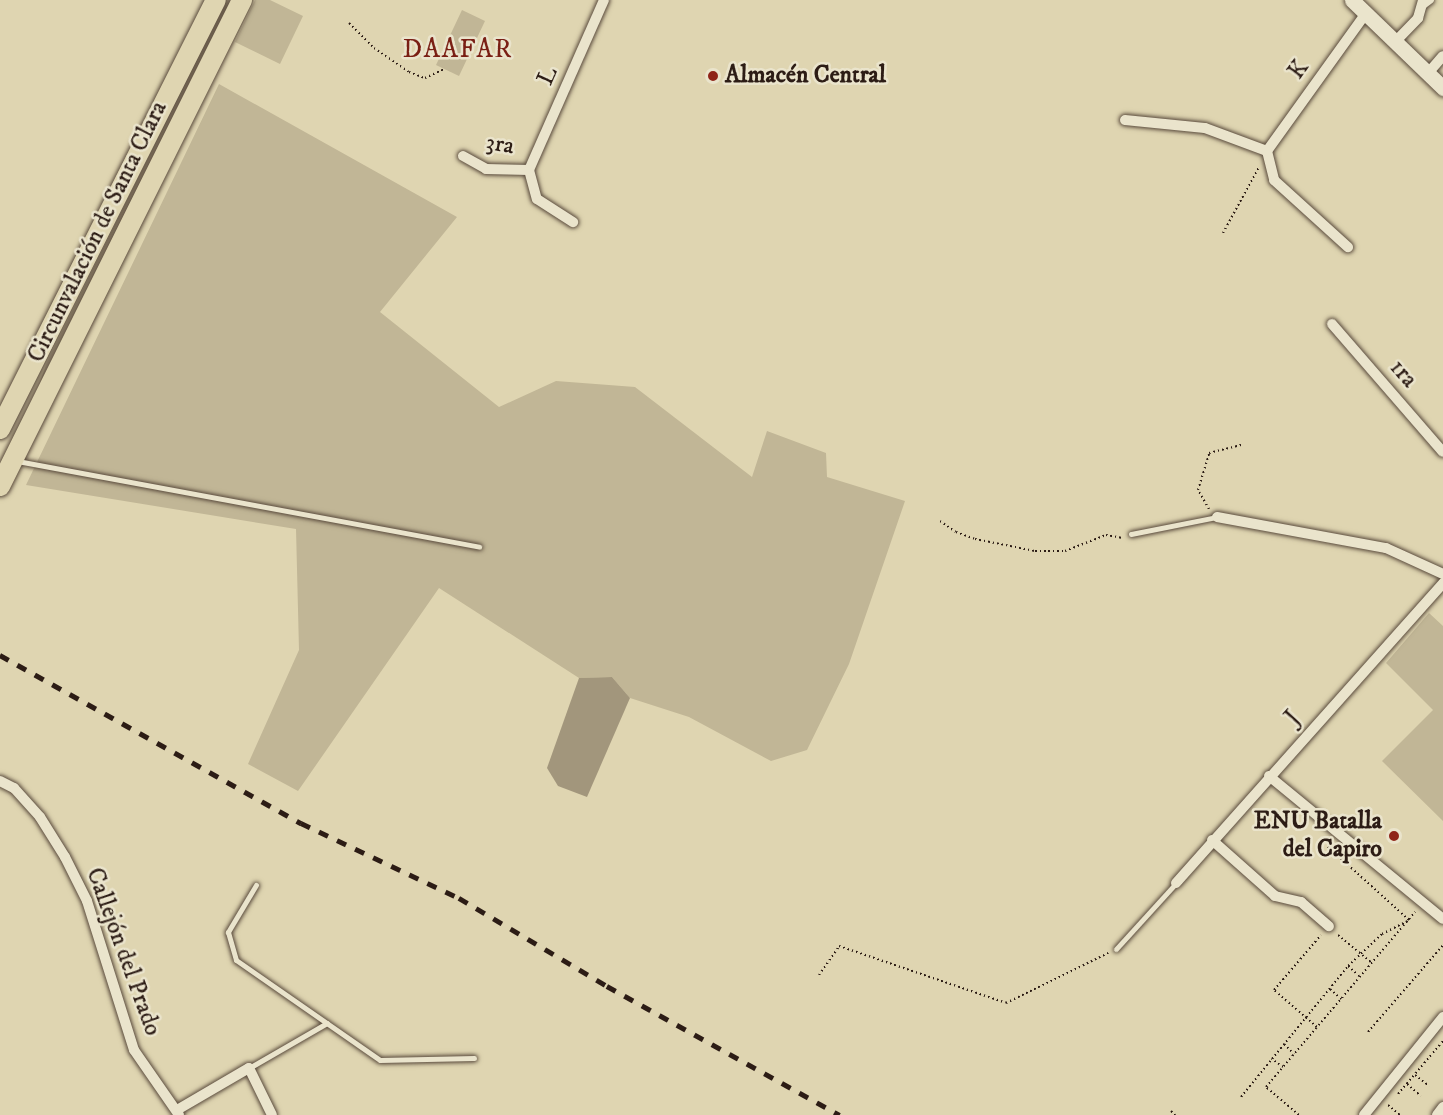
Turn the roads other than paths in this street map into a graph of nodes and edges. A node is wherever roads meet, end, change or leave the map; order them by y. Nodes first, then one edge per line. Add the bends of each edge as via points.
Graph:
1 (216, 0) edge
2 (242, 0) edge
3 (604, 0) edge
4 (1352, 0) edge
5 (1426, 2) edge
6 (1366, 13) junction
7 (1396, 41) junction
8 (1443, 56) edge
9 (1430, 72) junction
10 (1443, 88) edge
11 (1125, 120) dead end
12 (1267, 151) junction
13 (462, 156) dead end
14 (529, 170) junction
15 (573, 222) dead end
16 (1348, 247) dead end
17 (1332, 324) dead end
18 (0, 429) edge
19 (1443, 452) edge
20 (13, 460) junction
21 (0, 486) edge
22 (1217, 518) joint
23 (1131, 534) road end
24 (479, 547) dead end
25 (1443, 574) edge
26 (1443, 584) edge
27 (1269, 776) junction
28 (0, 781) edge
29 (1212, 840) junction
30 (1176, 882) joint
31 (256, 885) dead end
32 (1443, 919) edge
33 (1329, 926) road end
34 (1116, 949) road end
35 (1443, 1017) edge
36 (327, 1023) junction
37 (474, 1058) dead end
38 (249, 1068) junction
39 (1443, 1107) edge
40 (178, 1113) edge
41 (272, 1115) edge
42 (1364, 1115) edge
43 (1437, 1115) edge

1 - 18 highway, Circunvalación de Santa Clara
2 - 20 highway, Circunvalación de Santa Clara
3 - 14 street, L
4 - 6 main road
5 - 7 street via 1418,18
6 - 7 main road
6 - 12 street, K
7 - 9 main road
8 - 9 street
9 - 10 main road
11 - 12 street via 1205,128
12 - 16 street via 1274,180
13 - 14 street, 3ra via 486,169
14 - 15 street, 3ra via 537,199
17 - 19 street, 1ra
20 - 21 highway, Circunvalación de Santa Clara
20 - 24 lane
22 - 23 lane
22 - 25 street via 1386,548
26 - 27 street, J
27 - 29 street, J
27 - 32 street
28 - 40 street, Callejón del Prado via 14,788 40,817 65,857 87,902 134,1050
29 - 30 street, J
29 - 33 street via 1275,896 1301,902
30 - 34 lane
31 - 36 lane via 228,932 236,960
35 - 42 street
36 - 37 lane via 380,1060
36 - 38 lane
38 - 40 street
38 - 41 street
39 - 43 street

